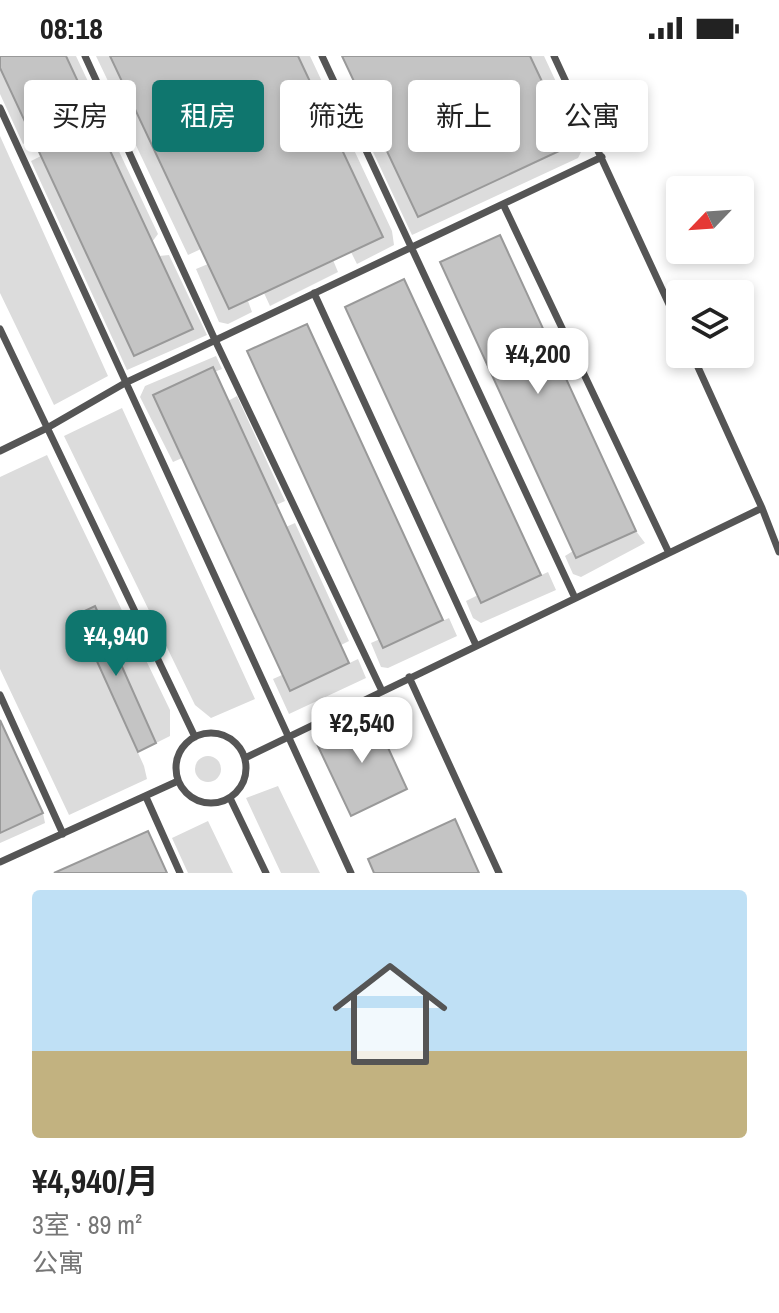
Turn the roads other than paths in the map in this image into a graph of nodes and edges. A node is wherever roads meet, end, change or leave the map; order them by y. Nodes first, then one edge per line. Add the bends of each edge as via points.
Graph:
1 (85, 56) edge
2 (322, 56) edge
3 (554, 56) edge
4 (0, 108) edge
5 (602, 157) junction
6 (503, 204) junction
7 (410, 248) junction
8 (314, 293) junction
9 (666, 297) edge
10 (0, 329) edge
11 (215, 340) junction
12 (698, 368) edge
13 (125, 383) junction
14 (47, 428) junction
15 (0, 451) edge
16 (762, 508) junction
17 (779, 552) edge
18 (669, 553) junction
19 (575, 598) junction
20 (476, 645) junction
21 (409, 677) junction
22 (382, 691) junction
23 (0, 695) edge
24 (287, 736) junction
25 (195, 737) junction
26 (245, 758) junction
27 (178, 781) junction
28 (146, 797) junction
29 (230, 798) junction
30 (63, 834) junction
31 (0, 862) edge
32 (180, 873) edge
33 (266, 873) edge
34 (351, 873) edge
35 (499, 873) edge

1 - 11 lane
2 - 7 lane
3 - 5 lane
4 - 13 lane
5 - 6 lane
5 - 9 lane
6 - 7 lane
6 - 18 lane
7 - 8 lane
7 - 19 lane
8 - 11 lane
8 - 20 lane
10 - 14 lane
11 - 13 lane
11 - 22 lane
12 - 16 lane
13 - 14 lane
13 - 24 lane
14 - 15 lane
14 - 25 lane
16 - 17 lane
16 - 18 lane
18 - 19 lane
19 - 20 lane
20 - 21 lane
21 - 22 lane
21 - 35 lane
22 - 24 lane
23 - 30 lane
24 - 26 lane
24 - 34 lane
25 - 26 lane via 222,735
25 - 27 lane via 177,757
26 - 29 lane via 244,780
27 - 28 lane
27 - 29 lane via 185,792 206,803
28 - 30 lane
28 - 32 lane
29 - 33 lane
30 - 31 lane

